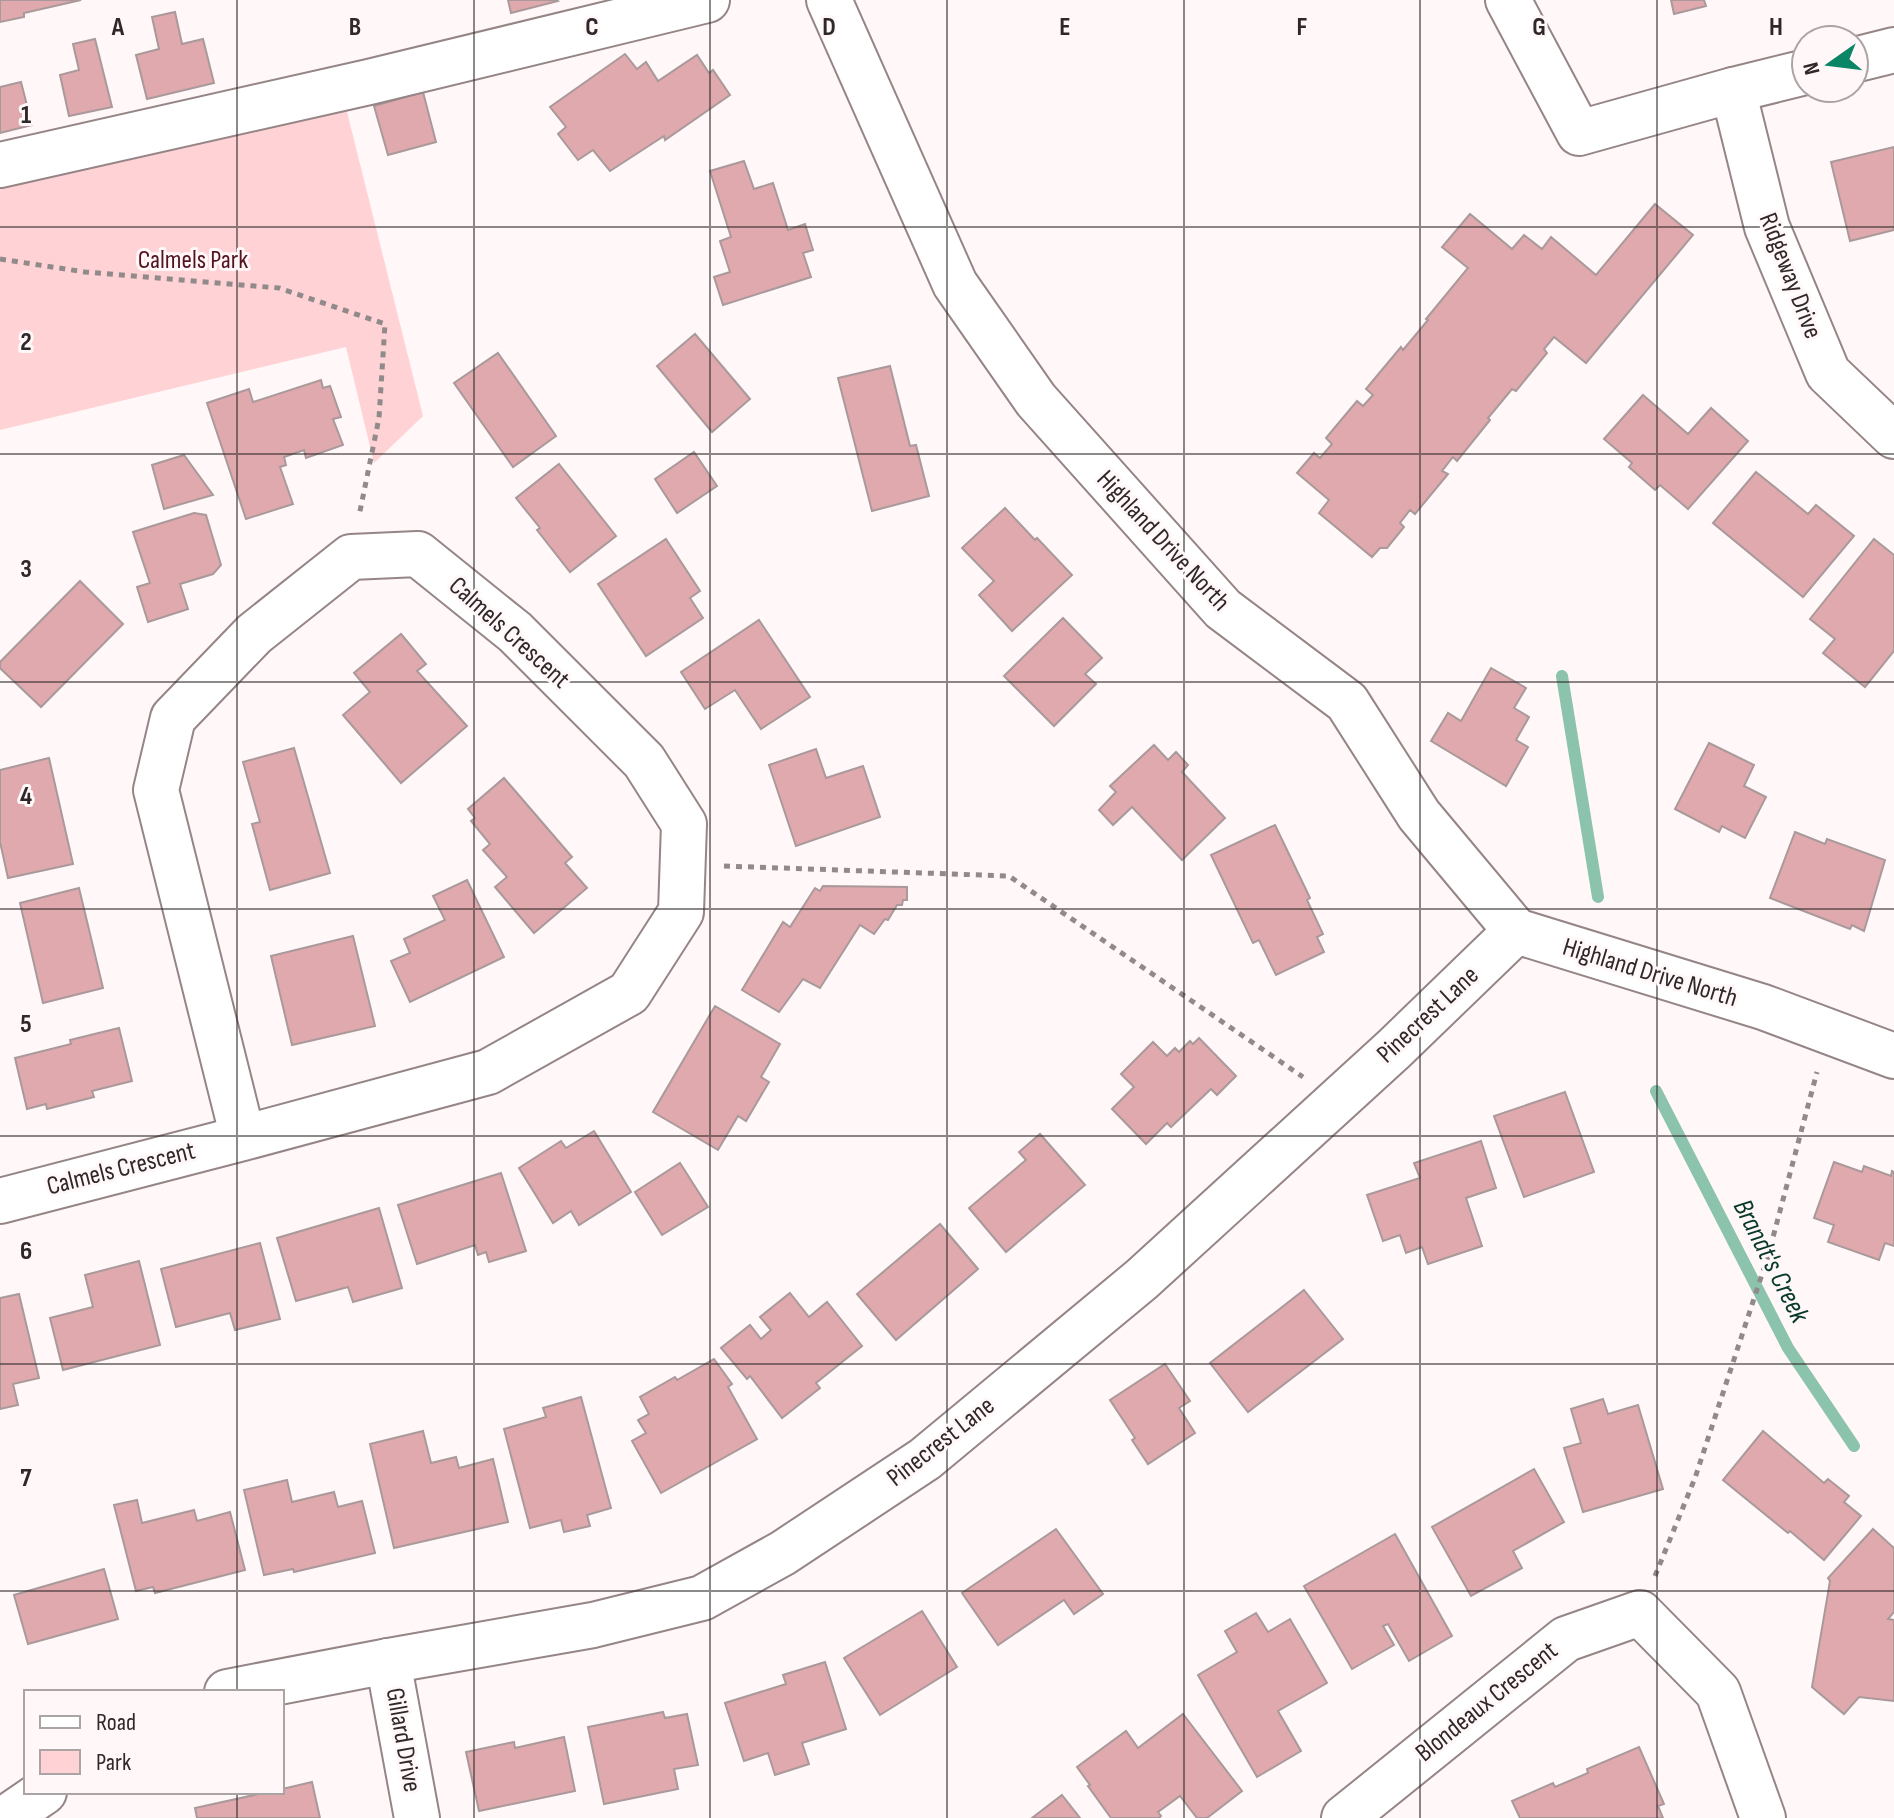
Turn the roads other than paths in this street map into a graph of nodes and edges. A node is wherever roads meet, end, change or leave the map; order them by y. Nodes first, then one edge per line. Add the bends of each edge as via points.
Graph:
1 (707, 0) edge
2 (829, 0) edge
3 (1508, 0) edge
4 (1894, 50) edge
5 (1870, 56) edge
6 (1790, 76) edge
7 (1733, 90) junction
8 (0, 165) edge
9 (1894, 436) edge
10 (1516, 931) junction
11 (1894, 1056) edge
12 (243, 1138) junction
13 (0, 1201) edge
14 (388, 1661) junction
15 (237, 1690) edge
16 (41, 1794) edge
17 (6, 1818) edge
18 (417, 1818) edge
19 (1344, 1818) edge
20 (1763, 1818) edge

1 - 8 street
2 - 10 street, Highland Drive North via 955,284 1036,400 1223,609 1347,702 1419,815
3 - 7 street via 1579,133
4 - 5 street
6 - 7 street
7 - 9 street, Ridgeway Drive via 1767,227 1828,373
10 - 11 street, Highland Drive North via 1763,1007
10 - 14 street, Pinecrest Lane via 1142,1279 925,1459 783,1553 702,1598 593,1625
12 - 12 street, Calmels Crescent via 488,1072 629,993 681,912 684,824 644,761 515,632 418,554 351,557 254,634 173,718 156,790
12 - 13 street, Calmels Crescent
14 - 15 street, Pinecrest Lane
14 - 18 street, Gillard Drive
16 - 17 street
19 - 20 street, Blondeaux Crescent via 1566,1639 1640,1613 1718,1692

